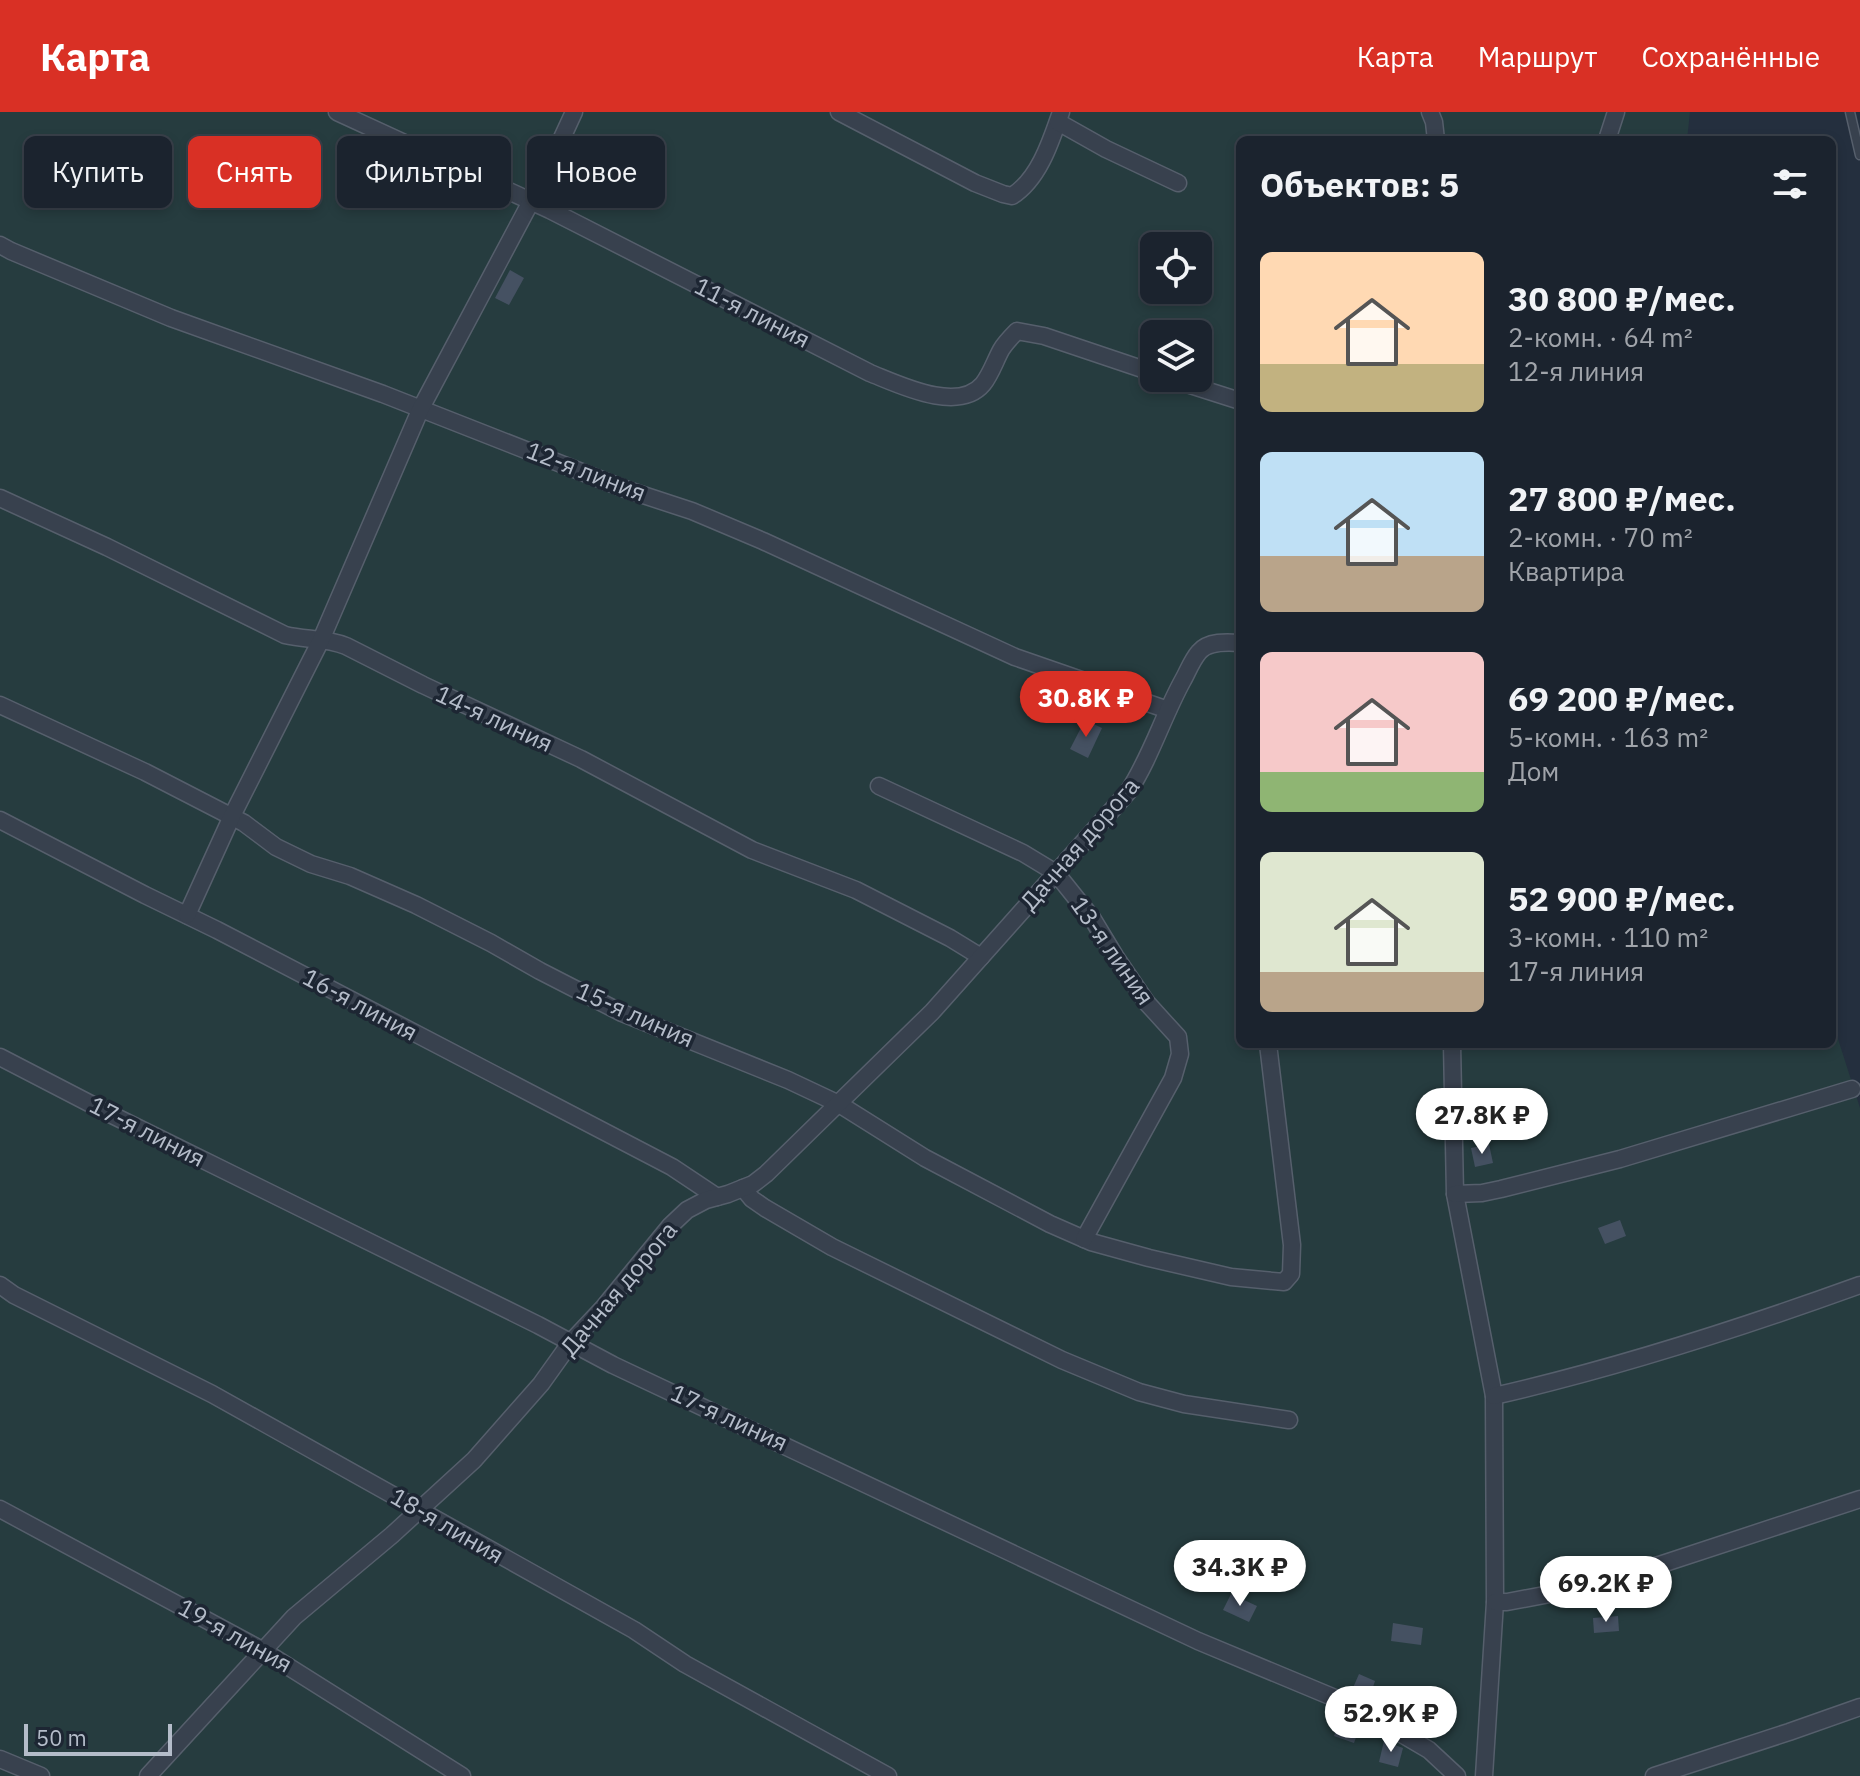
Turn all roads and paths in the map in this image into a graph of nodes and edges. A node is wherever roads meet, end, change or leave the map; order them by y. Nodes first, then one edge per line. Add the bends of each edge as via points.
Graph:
1 (337, 112) edge
2 (574, 112) edge
3 (839, 112) edge
4 (1430, 112) edge
5 (1616, 112) edge
6 (1850, 112) edge
7 (1060, 117) edge
8 (563, 136) edge
9 (1436, 136) edge
10 (1608, 136) edge
11 (1860, 155) edge
12 (1178, 183) dead end
13 (527, 199) edge
14 (527, 208) edge
15 (545, 208) edge
16 (0, 245) edge
17 (1140, 368) edge
18 (1212, 392) edge
19 (1236, 400) edge
20 (421, 408) junction
21 (0, 498) edge
22 (321, 640) junction
23 (1236, 643) edge
24 (0, 705) edge
25 (1168, 710) junction
26 (879, 786) dead end
27 (232, 816) junction
28 (0, 820) edge
29 (1056, 873) junction
30 (187, 915) junction
31 (981, 957) junction
32 (1268, 1048) edge
33 (1452, 1048) edge
34 (0, 1057) edge
35 (1852, 1089) dead end
36 (839, 1104) junction
37 (743, 1188) junction
38 (1455, 1194) junction
39 (717, 1197) junction
40 (1084, 1239) junction
41 (0, 1285) edge
42 (1860, 1285) edge
43 (571, 1342) junction
44 (1494, 1396) junction
45 (1289, 1420) dead end
46 (1860, 1499) edge
47 (0, 1509) edge
48 (419, 1509) junction
49 (1495, 1602) junction
50 (262, 1650) junction
51 (1860, 1707) edge
52 (0, 1759) edge
53 (41, 1776) edge
54 (148, 1776) edge
55 (462, 1776) edge
56 (888, 1776) edge
57 (1457, 1776) edge
58 (1484, 1776) edge
59 (1654, 1776) edge

1 - 13 street, 11-я линия
2 - 8 street
3 - 7 street via 975,183 1012,196 1030,181
4 - 9 street
5 - 10 street
6 - 11 lane
7 - 12 street via 1106,149
14 - 20 street
15 - 17 street, 11-я линия via 870,373 918,391 956,397 971,393 982,385 1017,331
16 - 20 street, 12-я линия via 171,318
18 - 19 street
20 - 22 street
20 - 25 street, 12-я линия via 692,511 1015,657
21 - 22 street, 14-я линия via 285,635
22 - 27 street
22 - 31 street, 14-я линия via 346,646 581,759 752,850 856,890
23 - 25 street, Дачная дорога via 1200,651
24 - 27 street, 15-я линия
25 - 29 street, Дачная дорога via 1128,792
26 - 29 street, 13-я линия
27 - 30 street
27 - 36 street, 15-я линия via 276,847 416,905 622,1013
28 - 30 street, 16-я линия
29 - 31 street, Дачная дорога
29 - 40 street, 13-я линия via 1147,1003 1178,1037 1180,1054 1173,1078
30 - 39 street, 16-я линия via 672,1167
31 - 36 street, Дачная дорога
32 - 40 street, 15-я линия via 1292,1245 1291,1274 1284,1282 1231,1277
33 - 38 street
34 - 43 street, 17-я линия
35 - 38 street via 1607,1163 1482,1193
36 - 37 street, Дачная дорога via 766,1174
36 - 40 street, 15-я линия via 925,1158
37 - 39 street, Дачная дорога
37 - 45 street via 765,1208 832,1247 1062,1360 1184,1404
38 - 44 street
39 - 43 street, Дачная дорога via 687,1210 670,1226
41 - 48 street, 18-я линия
42 - 44 street via 1714,1334
43 - 48 street, Дачная дорога via 474,1460
43 - 57 street, 17-я линия via 1170,1628 1354,1706 1429,1750
44 - 49 street
46 - 49 street via 1645,1569 1531,1599
47 - 50 street, 19-я линия
48 - 50 street, Дачная дорога
48 - 56 street, 18-я линия
49 - 58 street
50 - 54 street, Дачная дорога
50 - 55 street, 19-я линия
51 - 59 street
52 - 53 street

